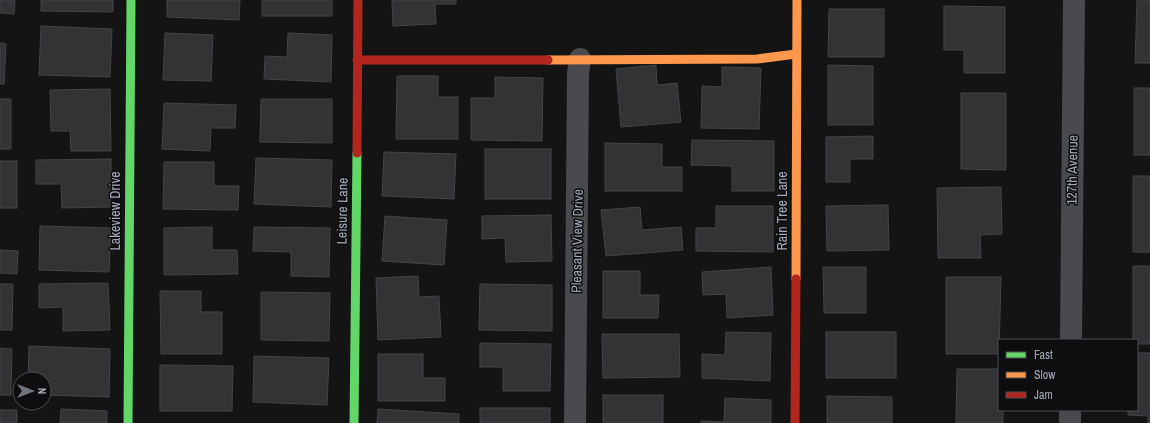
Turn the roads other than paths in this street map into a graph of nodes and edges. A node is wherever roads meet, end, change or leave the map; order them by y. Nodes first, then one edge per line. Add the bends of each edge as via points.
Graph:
1 (131, 0) edge
2 (358, 0) edge
3 (797, 0) edge
4 (1074, 0) edge
5 (796, 54) junction
6 (580, 59) junction
7 (357, 60) junction
8 (1071, 339) edge
9 (1070, 411) edge
10 (128, 423) edge
11 (354, 423) edge
12 (575, 423) edge
13 (795, 423) edge
14 (1070, 423) edge

1 - 10 street, Lakeview Drive
2 - 7 street, Leisure Lane
3 - 5 street, Rain Tree Lane
4 - 8 street, 127th Avenue
5 - 6 street via 757,59
5 - 13 street, Rain Tree Lane
6 - 7 street
6 - 12 street, Pleasant View Drive
7 - 11 street, Leisure Lane
9 - 14 street

